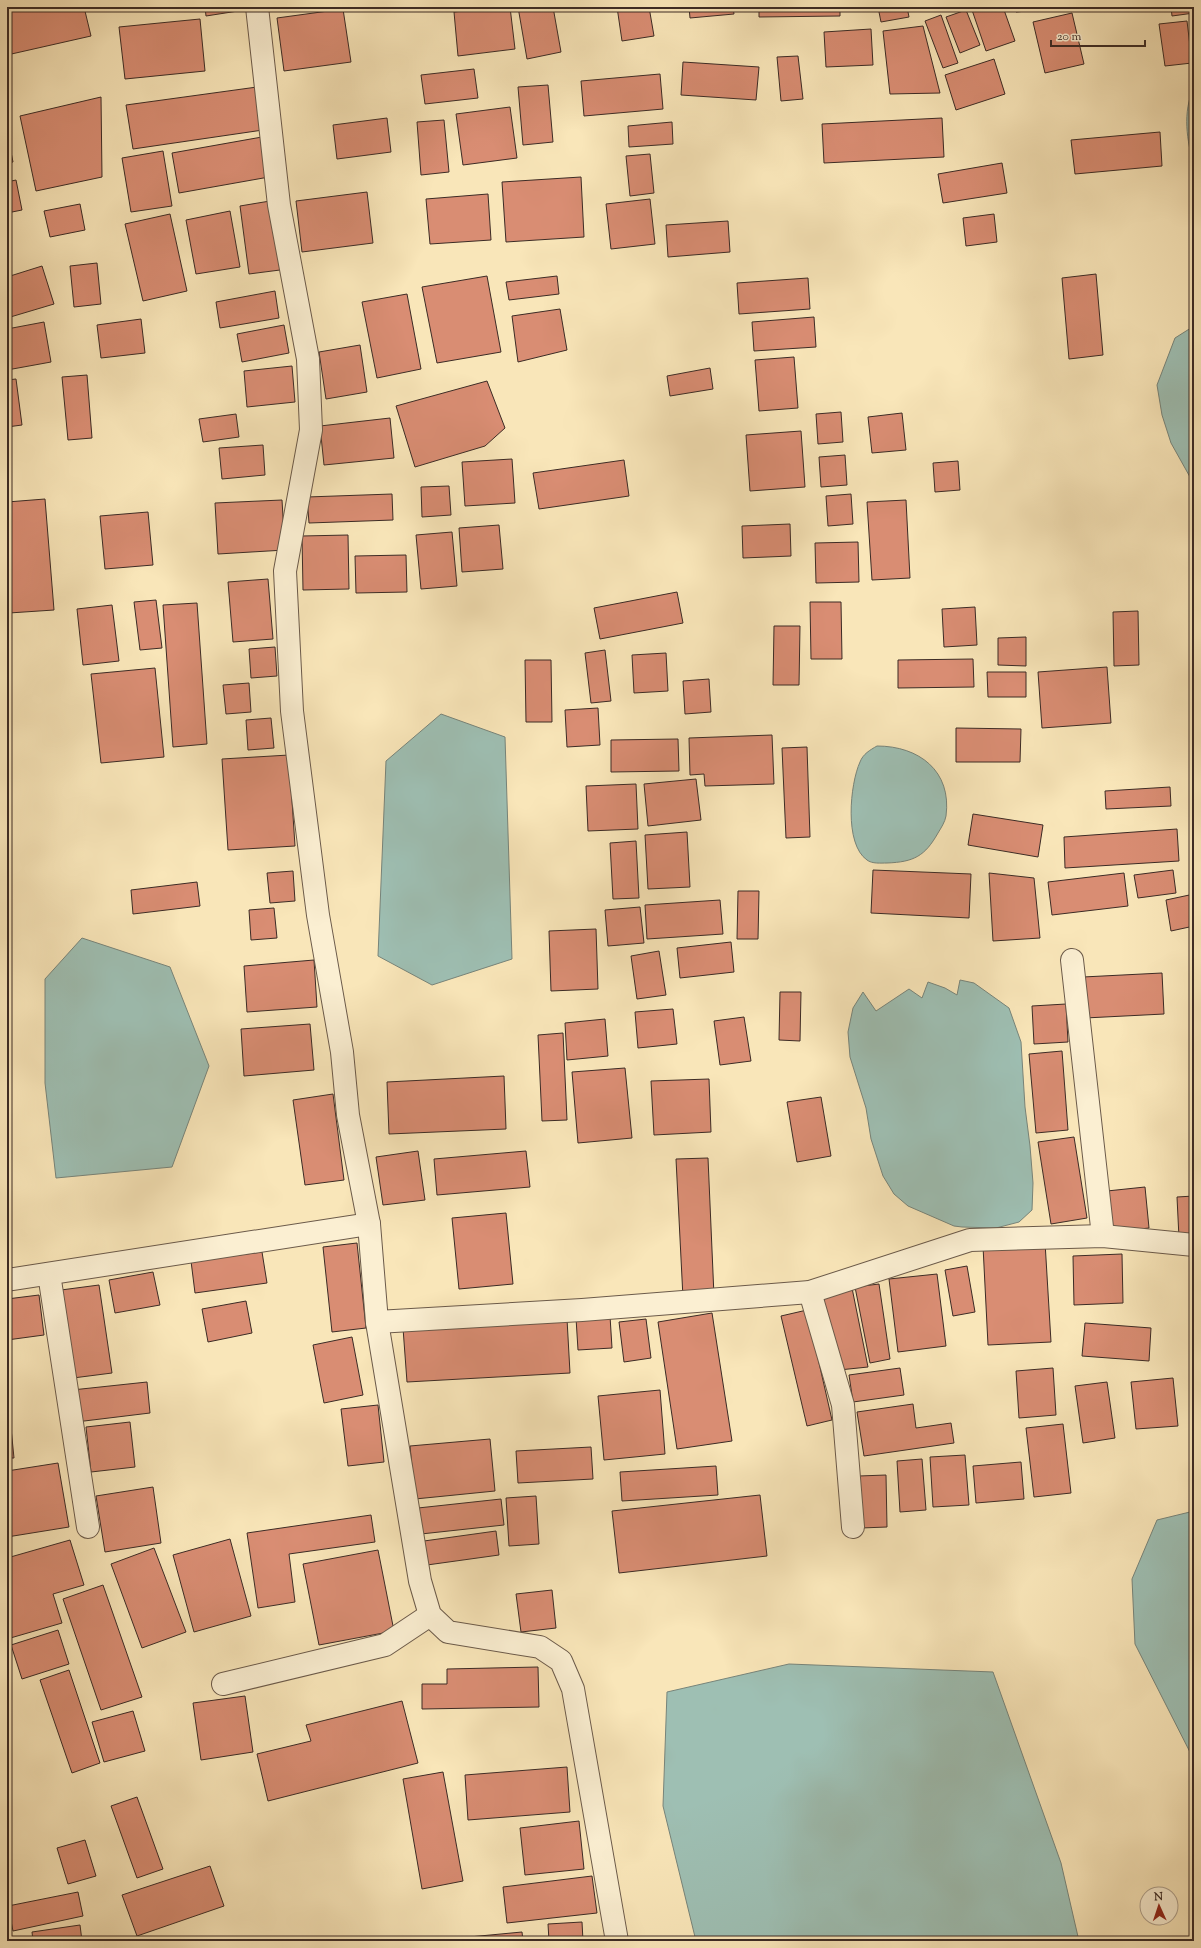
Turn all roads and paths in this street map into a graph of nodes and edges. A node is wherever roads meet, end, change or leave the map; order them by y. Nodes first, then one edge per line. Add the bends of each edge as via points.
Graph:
1 (257, 7) edge
2 (1072, 960) dead end
3 (369, 1224) junction
4 (1103, 1236) junction
5 (1194, 1246) edge
6 (49, 1274) junction
7 (7, 1280) edge
8 (810, 1292) junction
9 (377, 1322) junction
10 (88, 1527) dead end
11 (853, 1527) dead end
12 (430, 1615) junction
13 (223, 1684) dead end
14 (617, 1941) edge

1 - 3 street via 279,205 308,359 312,430 285,571 292,711 318,915 342,1052 348,1115
2 - 4 street
3 - 6 street
3 - 9 street
4 - 5 street
4 - 8 street via 970,1240
6 - 7 street
6 - 10 street
8 - 9 street via 582,1310
8 - 11 street via 843,1405
9 - 12 street via 420,1581
12 - 13 street via 385,1645
12 - 14 street via 448,1632 540,1647 561,1661 573,1689

